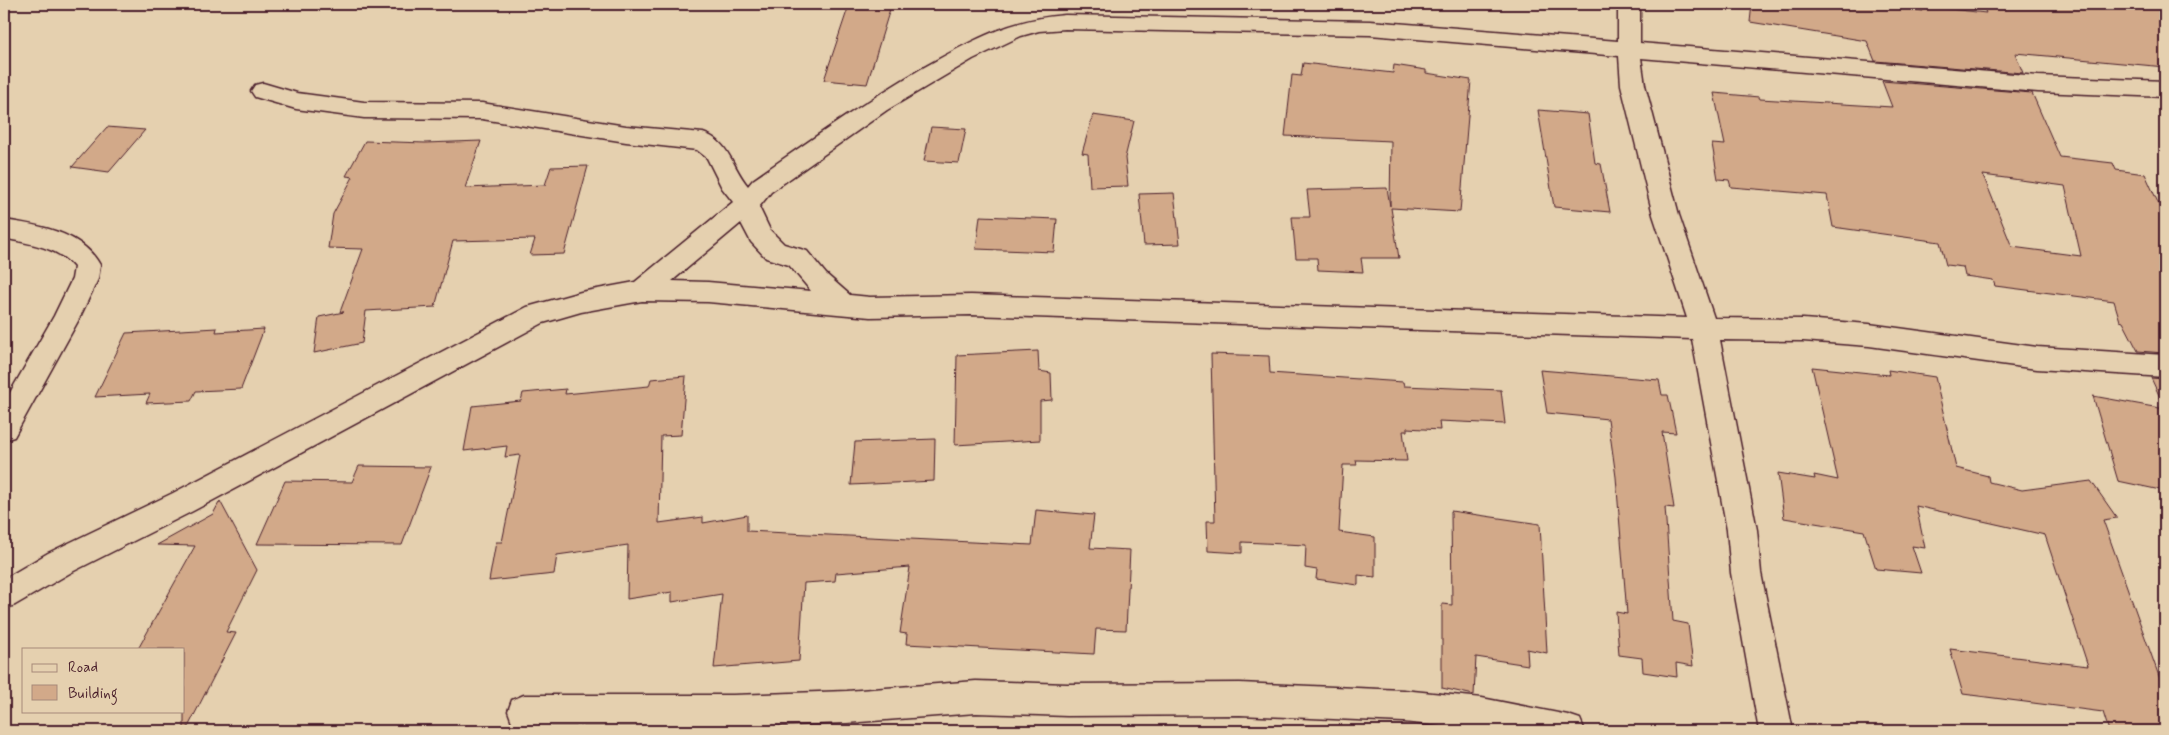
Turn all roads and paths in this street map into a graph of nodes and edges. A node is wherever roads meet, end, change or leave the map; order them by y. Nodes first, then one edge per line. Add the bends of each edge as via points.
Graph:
1 (1630, 4) edge
2 (1062, 13) edge
3 (1629, 49) junction
4 (2165, 89) edge
5 (263, 91) dead end
6 (746, 205) junction
7 (4, 229) edge
8 (642, 291) junction
9 (842, 303) junction
10 (1704, 329) junction
11 (2165, 366) edge
12 (4, 428) edge
13 (4, 595) edge
14 (524, 710) dead end
15 (1568, 731) edge
16 (1776, 731) edge

1 - 3 street
2 - 3 street via 1370,28
2 - 6 street via 1039,24 1012,31 926,75 788,166 762,186
3 - 4 street via 2038,84
3 - 10 street via 1633,85 1666,216
5 - 6 street via 296,101 356,109 482,111 626,134 697,141 717,153
6 - 8 street
6 - 9 street via 748,215 768,244 798,258 816,281
7 - 12 street via 34,235 70,248 87,265 85,279 65,320
8 - 9 street via 708,292
8 - 13 street via 536,314 183,502 59,563
9 - 10 street via 870,307 971,305
10 - 11 street via 1803,330 1869,335 2037,358
10 - 16 street
14 - 15 street via 733,711 846,707 976,697 1240,699 1403,706 1482,714

